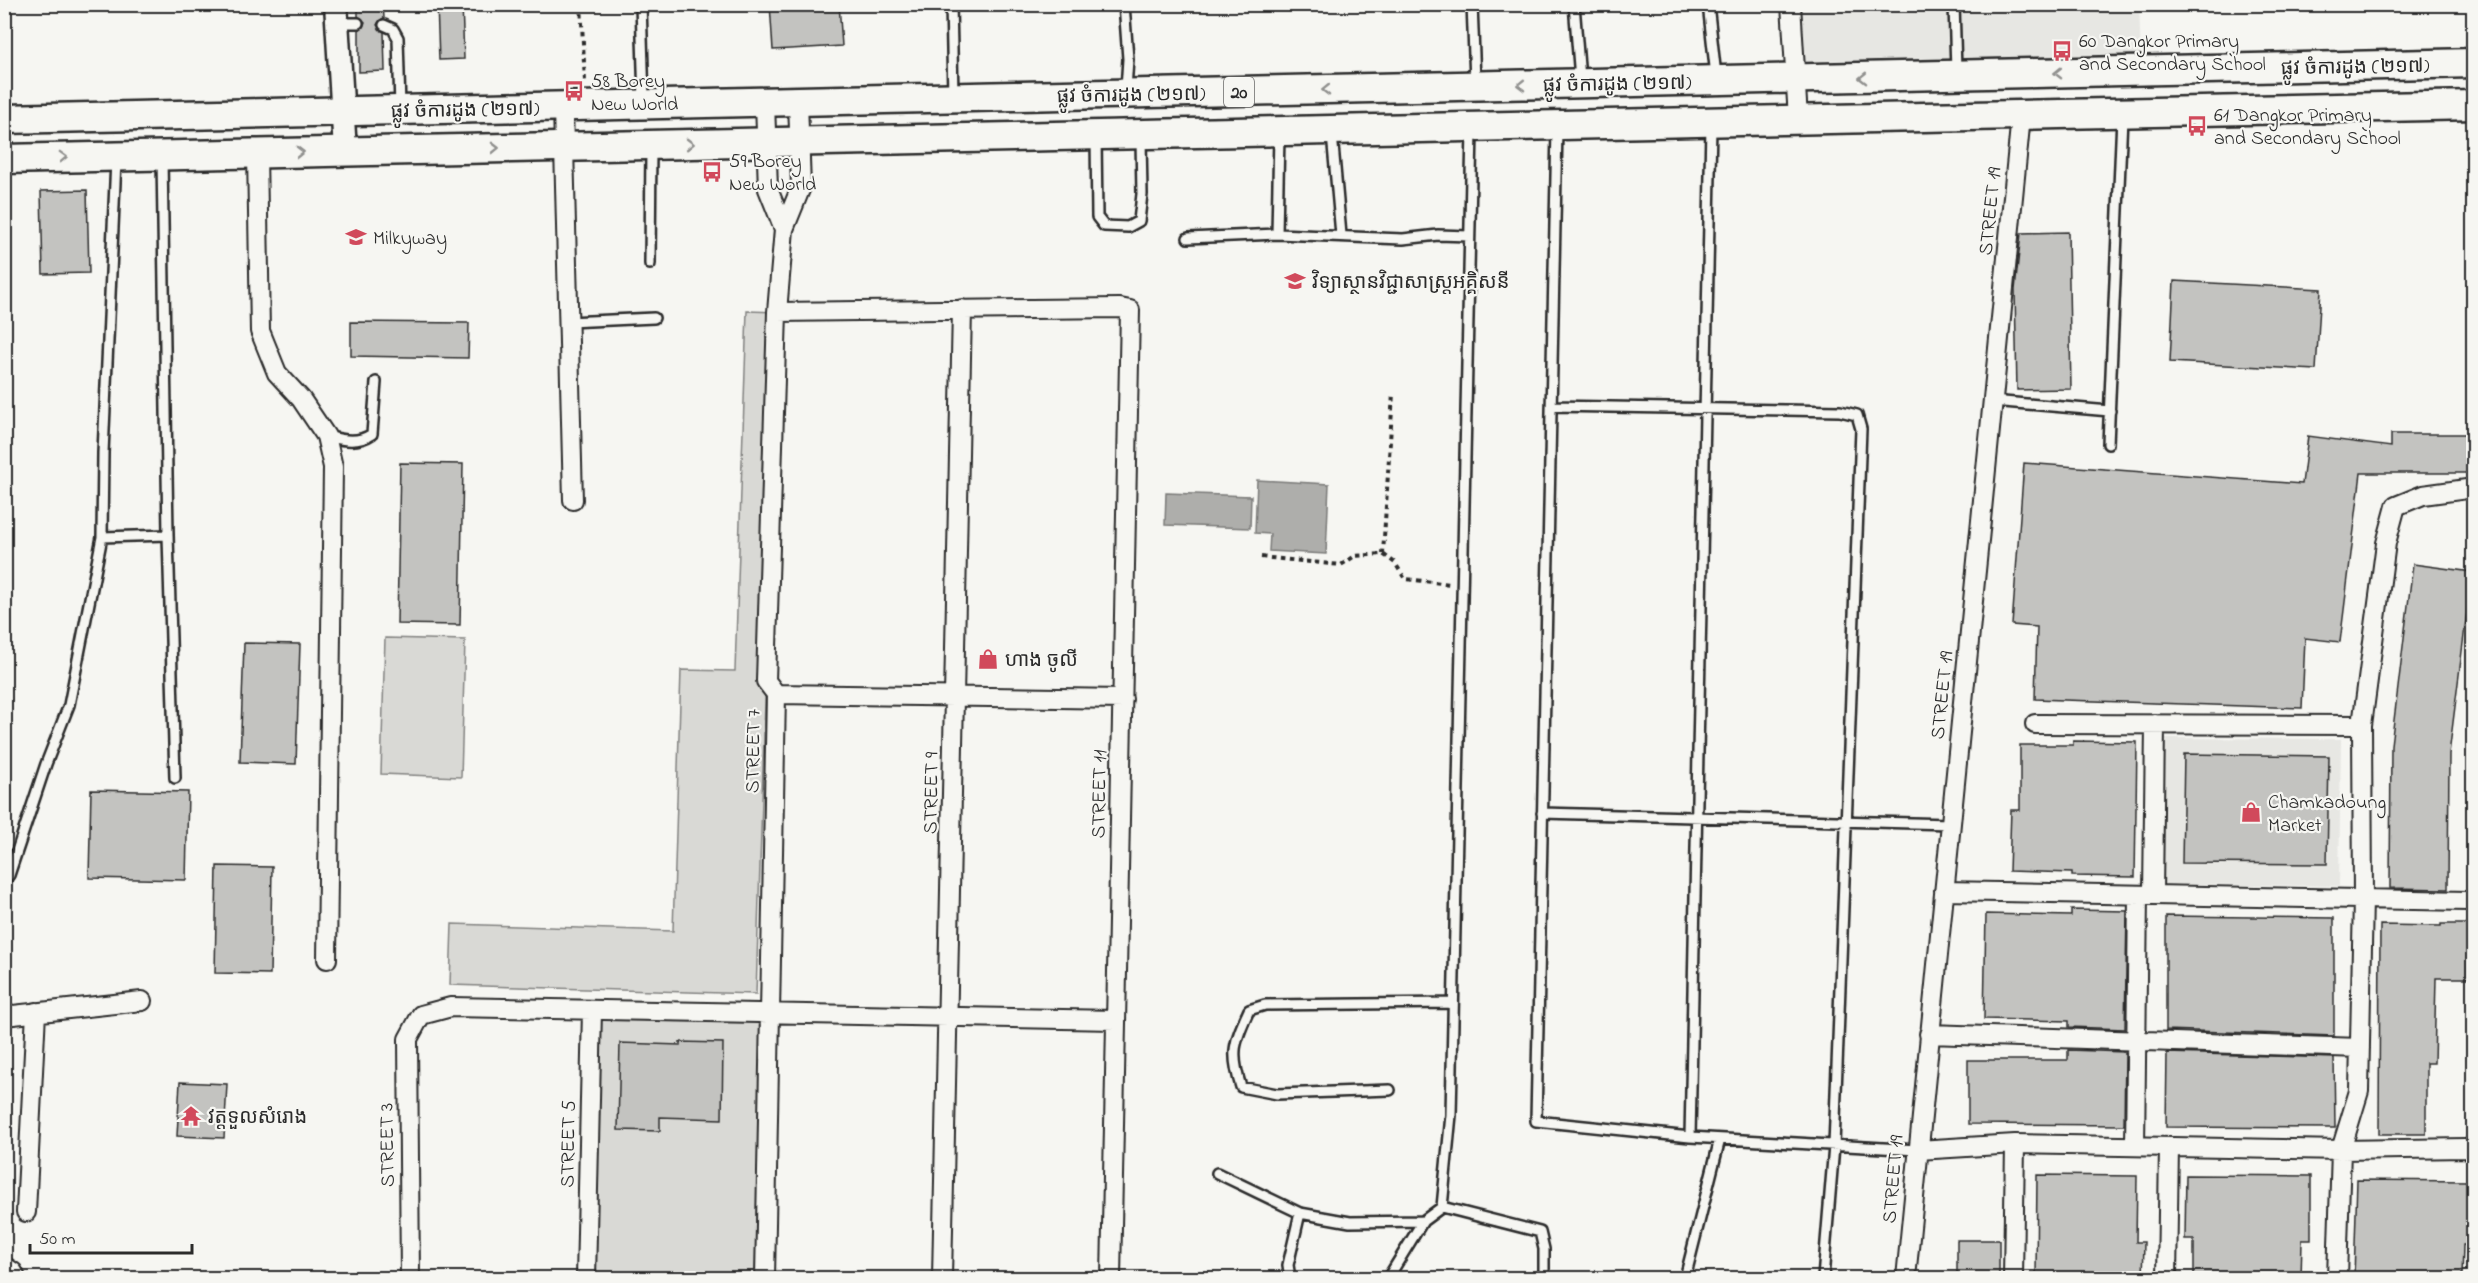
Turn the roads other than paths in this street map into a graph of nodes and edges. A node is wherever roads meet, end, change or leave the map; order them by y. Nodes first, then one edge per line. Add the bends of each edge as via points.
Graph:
1 (641, 4) edge
2 (951, 4) edge
3 (1124, 4) edge
4 (1472, 4) edge
5 (1574, 4) edge
6 (1708, 4) edge
7 (1791, 4) edge
8 (1954, 4) edge
9 (344, 17) edge
10 (384, 25) dead end
11 (2474, 63) edge
12 (1956, 76) junction
13 (1795, 79) junction
14 (1716, 81) junction
15 (1580, 84) junction
16 (1476, 87) junction
17 (1126, 94) junction
18 (953, 98) junction
19 (798, 102) junction
20 (765, 103) junction
21 (644, 105) junction
22 (2474, 105) edge
23 (575, 107) junction
24 (400, 111) junction
25 (342, 112) junction
26 (2122, 114) junction
27 (2021, 116) junction
28 (4, 119) edge
29 (1798, 119) junction
30 (1711, 120) junction
31 (1557, 124) junction
32 (1473, 126) junction
33 (1332, 129) junction
34 (1279, 130) junction
35 (1141, 133) junction
36 (1095, 134) junction
37 (801, 141) junction
38 (767, 142) junction
39 (651, 144) junction
40 (564, 146) junction
41 (345, 151) junction
42 (257, 153) junction
43 (162, 155) junction
44 (116, 156) junction
45 (4, 159) edge
46 (784, 229) junction
47 (1277, 234) junction
48 (1341, 235) junction
49 (1469, 236) junction
50 (1188, 238) dead end
51 (651, 264) dead end
52 (962, 309) junction
53 (777, 312) junction
54 (654, 318) dead end
55 (568, 322) junction
56 (376, 382) dead end
57 (1992, 401) junction
58 (1551, 406) junction
59 (1705, 408) junction
60 (2110, 411) junction
61 (326, 436) junction
62 (2108, 444) dead end
63 (2474, 488) edge
64 (573, 500) dead end
65 (168, 535) junction
66 (102, 537) junction
67 (776, 694) junction
68 (954, 697) junction
69 (1123, 699) junction
70 (2035, 724) dead end
71 (2155, 724) junction
72 (2362, 725) junction
73 (175, 778) dead end
74 (1542, 813) junction
75 (1696, 818) junction
76 (1846, 822) junction
77 (1950, 824) junction
78 (4, 880) edge
79 (1944, 891) junction
80 (2145, 895) junction
81 (2363, 898) junction
82 (2468, 901) dead end
83 (327, 958) dead end
84 (142, 1001) dead end
85 (1454, 1003) junction
86 (592, 1010) junction
87 (36, 1012) junction
88 (770, 1013) junction
89 (4, 1016) edge
90 (948, 1017) junction
91 (1116, 1020) junction
92 (1929, 1034) junction
93 (2136, 1041) junction
94 (2360, 1048) junction
95 (1390, 1090) dead end
96 (1690, 1137) junction
97 (1720, 1139) junction
98 (2015, 1144) junction
99 (1834, 1146) junction
100 (2135, 1146) junction
101 (2169, 1147) junction
102 (1918, 1150) junction
103 (2341, 1150) junction
104 (2474, 1151) edge
105 (1217, 1173) dead end
106 (1442, 1207) junction
107 (26, 1212) dead end
108 (1300, 1213) junction
109 (1424, 1221) junction
110 (4, 1266) edge
111 (16, 1278) edge
112 (410, 1278) edge
113 (586, 1278) edge
114 (765, 1278) edge
115 (942, 1278) edge
116 (1111, 1278) edge
117 (1290, 1278) edge
118 (1388, 1278) edge
119 (1544, 1278) edge
120 (1685, 1278) edge
121 (1823, 1278) edge
122 (1906, 1278) edge
123 (2013, 1278) edge
124 (2167, 1278) edge
125 (2337, 1278) edge

1 - 21 lane
2 - 18 lane
3 - 17 lane
4 - 16 lane
5 - 15 lane
6 - 14 lane
7 - 13 street
8 - 12 lane
9 - 25 street
10 - 24 lane via 393,29 398,38
11 -> 12 main road, ផ្លូវ ចំការដូង (២១៧) / 20
12 -> 13 main road, ផ្លូវ ចំការដូង (២១៧) / 20
13 - 14 main road, ផ្លូវ ចំការដូង (២១៧) / 20
13 - 29 street
14 - 15 main road, ផ្លូវ ចំការដូង (២១៧) / 20
15 -> 16 main road, ផ្លូវ ចំការដូង (២១៧) / 20
16 -> 17 main road, ផ្លូវ ចំការដូង (២១៧) / 20
17 - 18 main road, ផ្លូវ ចំការដូង (២១៧) / 20
18 - 19 main road, ផ្លូវ ចំការដូង (២១៧) / 20
19 - 20 main road, ផ្លូវ ចំការដូង (២១៧) / 20
19 - 37 street, STREET 7
20 - 21 main road, ផ្លូវ ចំការដូង (២១៧) / 20
20 - 38 street, STREET 7
21 - 23 main road, ផ្លូវ ចំការដូង (២១៧) / 20
22 - 26 main road, ផ្លូវ ចំការដូង (២១៧) / 20
23 - 24 main road, ផ្លូវ ចំការដូង (២១៧) / 20
23 - 40 street
24 - 25 main road, ផ្លូវ ចំការដូង (២១៧) / 20
25 - 28 main road, ផ្លូវ ចំការដូង (២១៧) / 20
25 - 41 street
26 - 27 main road, ផ្លូវ ចំការដូង (២១៧) / 20
26 - 60 lane
27 - 29 main road, ផ្លូវ ចំការដូង (២១៧) / 20
27 - 57 street, STREET 19
29 - 30 main road, ផ្លូវ ចំការដូង (២១៧) / 20
30 - 31 main road, ផ្លូវ ចំការដូង (២១៧) / 20
30 - 59 lane
31 - 32 main road, ផ្លូវ ចំការដូង (២១៧) / 20
31 - 58 lane
32 - 33 main road, ផ្លូវ ចំការដូង (២១៧) / 20
32 - 49 lane
33 - 34 main road, ផ្លូវ ចំការដូង (២១៧) / 20
33 - 48 lane
34 - 35 main road, ផ្លូវ ចំការដូង (២១៧) / 20
34 - 47 lane
35 - 36 main road, ផ្លូវ ចំការដូង (២១៧) / 20
35 - 36 lane via 1139,221 1128,228 1104,226 1097,217
36 - 37 main road, ផ្លូវ ចំការដូង (២១៧) / 20
37 - 38 main road, ផ្លូវ ចំការដូង (២១៧) / 20
37 - 46 street, STREET 7 via 801,188
39 -> 38 main road, ផ្លូវ ចំការដូង (២១៧) / 20
38 - 46 street, STREET 7 via 768,189
39 - 40 main road, ផ្លូវ ចំការដូង (២១៧) / 20
39 - 51 lane
41 -> 40 main road, ផ្លូវ ចំការដូង (២១៧) / 20
40 - 55 street
42 -> 41 main road, ផ្លូវ ចំការដូង (២១៧) / 20
42 - 43 main road, ផ្លូវ ចំការដូង (២១៧) / 20
42 - 61 street via 260,331 277,373
43 - 44 main road, ផ្លូវ ចំការដូង (២១៧) / 20
43 - 65 lane
45 -> 44 main road, ផ្លូវ ចំការដូង (២១៧) / 20
44 - 66 lane
46 - 53 street, STREET 7
47 - 48 lane
47 - 50 lane
48 - 49 lane
49 - 85 lane
52 - 53 street
52 - 68 street, STREET 9
52 - 69 street, STREET 11 via 1131,310
53 - 67 street, STREET 7 via 766,681
54 - 55 lane
55 - 64 street
56 - 61 lane via 372,434 364,440 351,441
57 - 60 lane
57 - 77 street, STREET 19
58 - 59 lane
58 - 74 lane
59 - 75 lane
59 - 76 lane via 1840,411 1857,415 1861,429
60 - 62 lane
61 - 83 street via 333,467
63 - 72 street via 2423,495 2396,507 2386,543
65 - 66 lane
65 - 73 lane
66 - 78 lane via 69,705
67 - 68 street
67 - 88 street, STREET 7
68 - 69 street
68 - 90 street, STREET 9
69 - 91 street, STREET 11
70 - 71 street
71 - 72 street
71 - 80 street
72 - 81 street
74 - 75 lane
74 - 96 lane via 1536,1121
75 - 76 lane
75 - 96 lane
76 - 77 lane
76 - 99 lane
77 - 79 street, STREET 19
79 - 80 street
79 - 92 street, STREET 19
80 - 81 street
80 - 93 street
81 - 82 street
81 - 94 street
84 - 87 street
85 - 95 lane via 1265,1005 1249,1010 1236,1039 1234,1062 1241,1087 1276,1094
85 - 106 lane via 1451,1115
86 - 88 street
86 - 112 street, STREET 3 via 451,1007 421,1015 408,1039
86 - 113 street, STREET 5
87 - 89 street
87 - 107 street
88 - 90 street
88 - 114 street, STREET 7
90 - 91 street
90 - 115 street, STREET 9
91 - 116 street, STREET 11
92 - 93 street
92 - 102 street, STREET 19
93 - 94 street
93 - 100 street
94 - 103 street via 2359,1090
96 - 97 lane
97 - 99 lane
97 - 120 lane
98 - 100 street
98 - 102 street
98 - 123 street
99 - 102 lane
99 - 121 lane
100 - 101 street
101 - 103 street
101 - 124 street
102 - 122 street, STREET 19
103 - 104 street
103 - 125 street
105 - 108 lane
106 - 109 lane
106 - 119 lane via 1540,1232
108 - 109 lane via 1350,1222
108 - 117 lane via 1288,1265
109 - 118 lane
110 - 111 street

